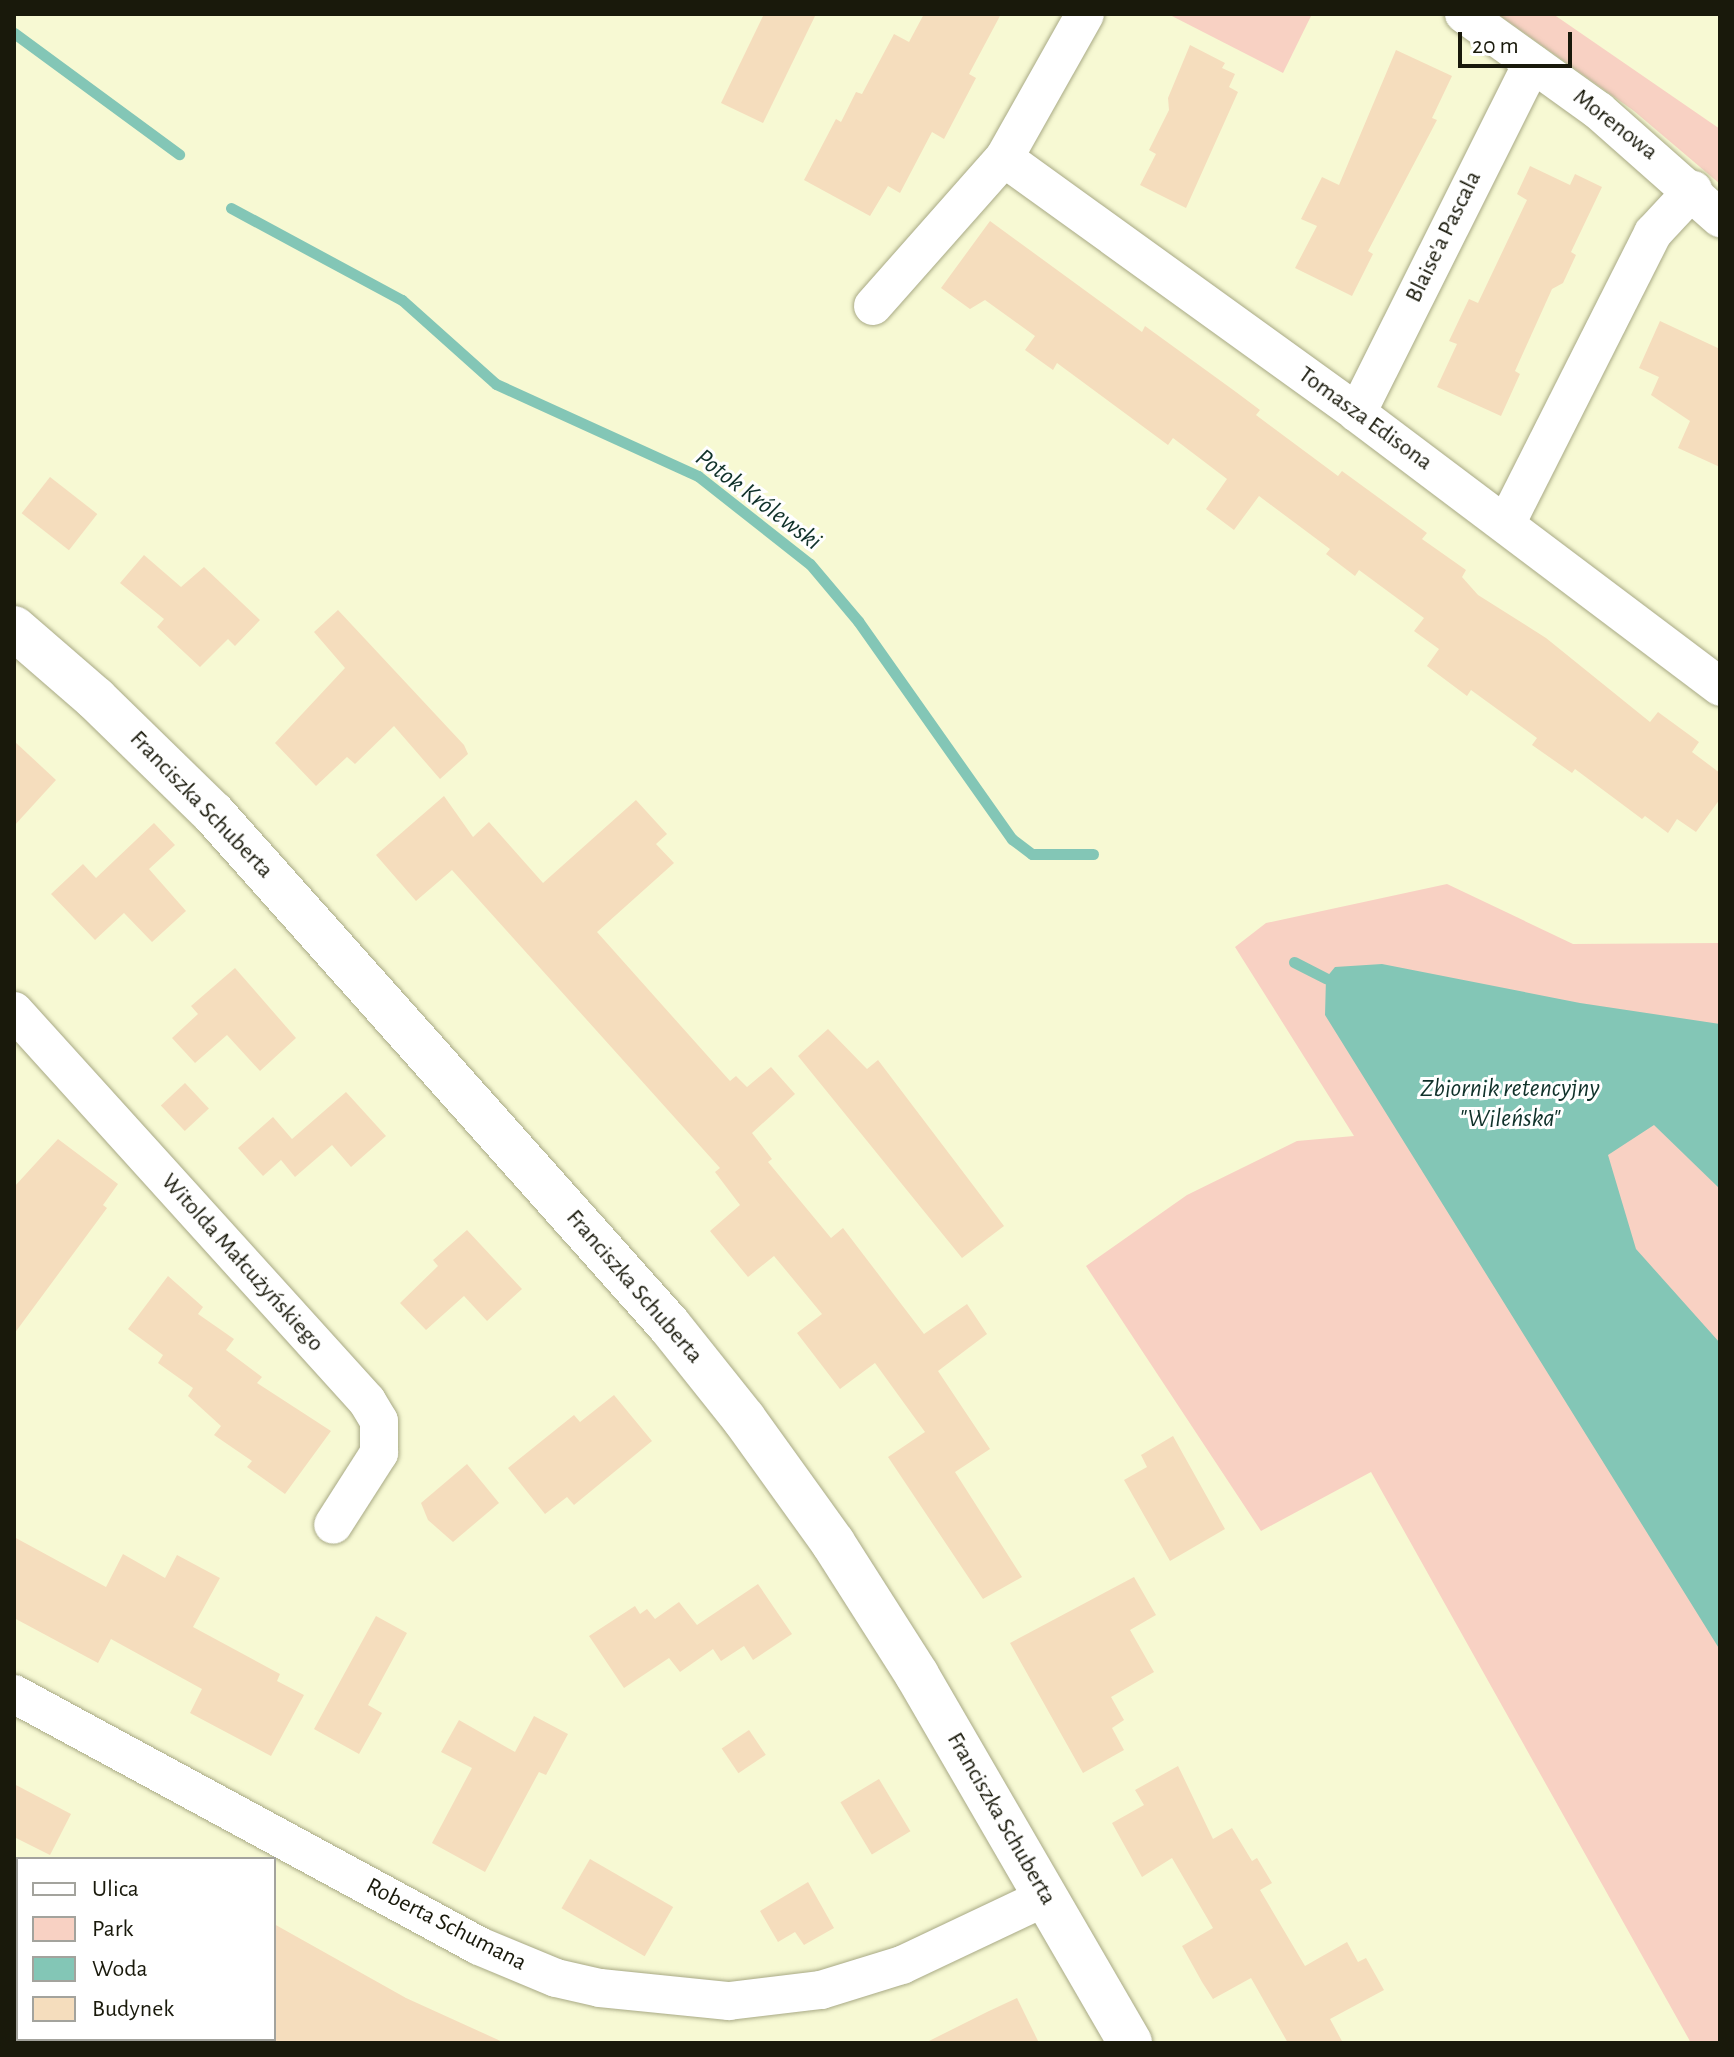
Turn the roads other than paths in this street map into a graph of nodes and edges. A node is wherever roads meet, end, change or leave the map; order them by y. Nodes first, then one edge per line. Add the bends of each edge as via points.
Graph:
1 (1085, 14) edge
2 (1464, 14) edge
3 (1532, 63) junction
4 (1004, 158) junction
5 (1693, 190) junction
6 (1720, 218) edge
7 (873, 306) dead end
8 (1357, 413) junction
9 (1506, 524) junction
10 (14, 628) edge
11 (1720, 687) edge
12 (17, 1020) edge
13 (333, 1525) dead end
14 (14, 1694) edge
15 (1046, 1897) junction
16 (1130, 2043) edge

1 - 4 street
2 - 3 street, Morenowa
3 - 5 street, Morenowa via 1610,119
3 - 8 street, Blaise'a Pascala
4 - 7 street
4 - 8 street, Tomasza Edisona
5 - 6 street, Morenowa
5 - 9 street via 1653,233
8 - 9 street, Tomasza Edisona
9 - 11 street, Tomasza Edisona
10 - 15 main road, Franciszka Schuberta via 120,720 213,813 669,1325 833,1543 924,1686
12 - 13 street, Witolda Małcużyńskiego via 367,1401 379,1421 379,1453
14 - 15 street, Roberta Schumana via 479,1946 556,1978 600,1988 729,2001 821,1990 902,1965
15 - 16 main road, Franciszka Schuberta

